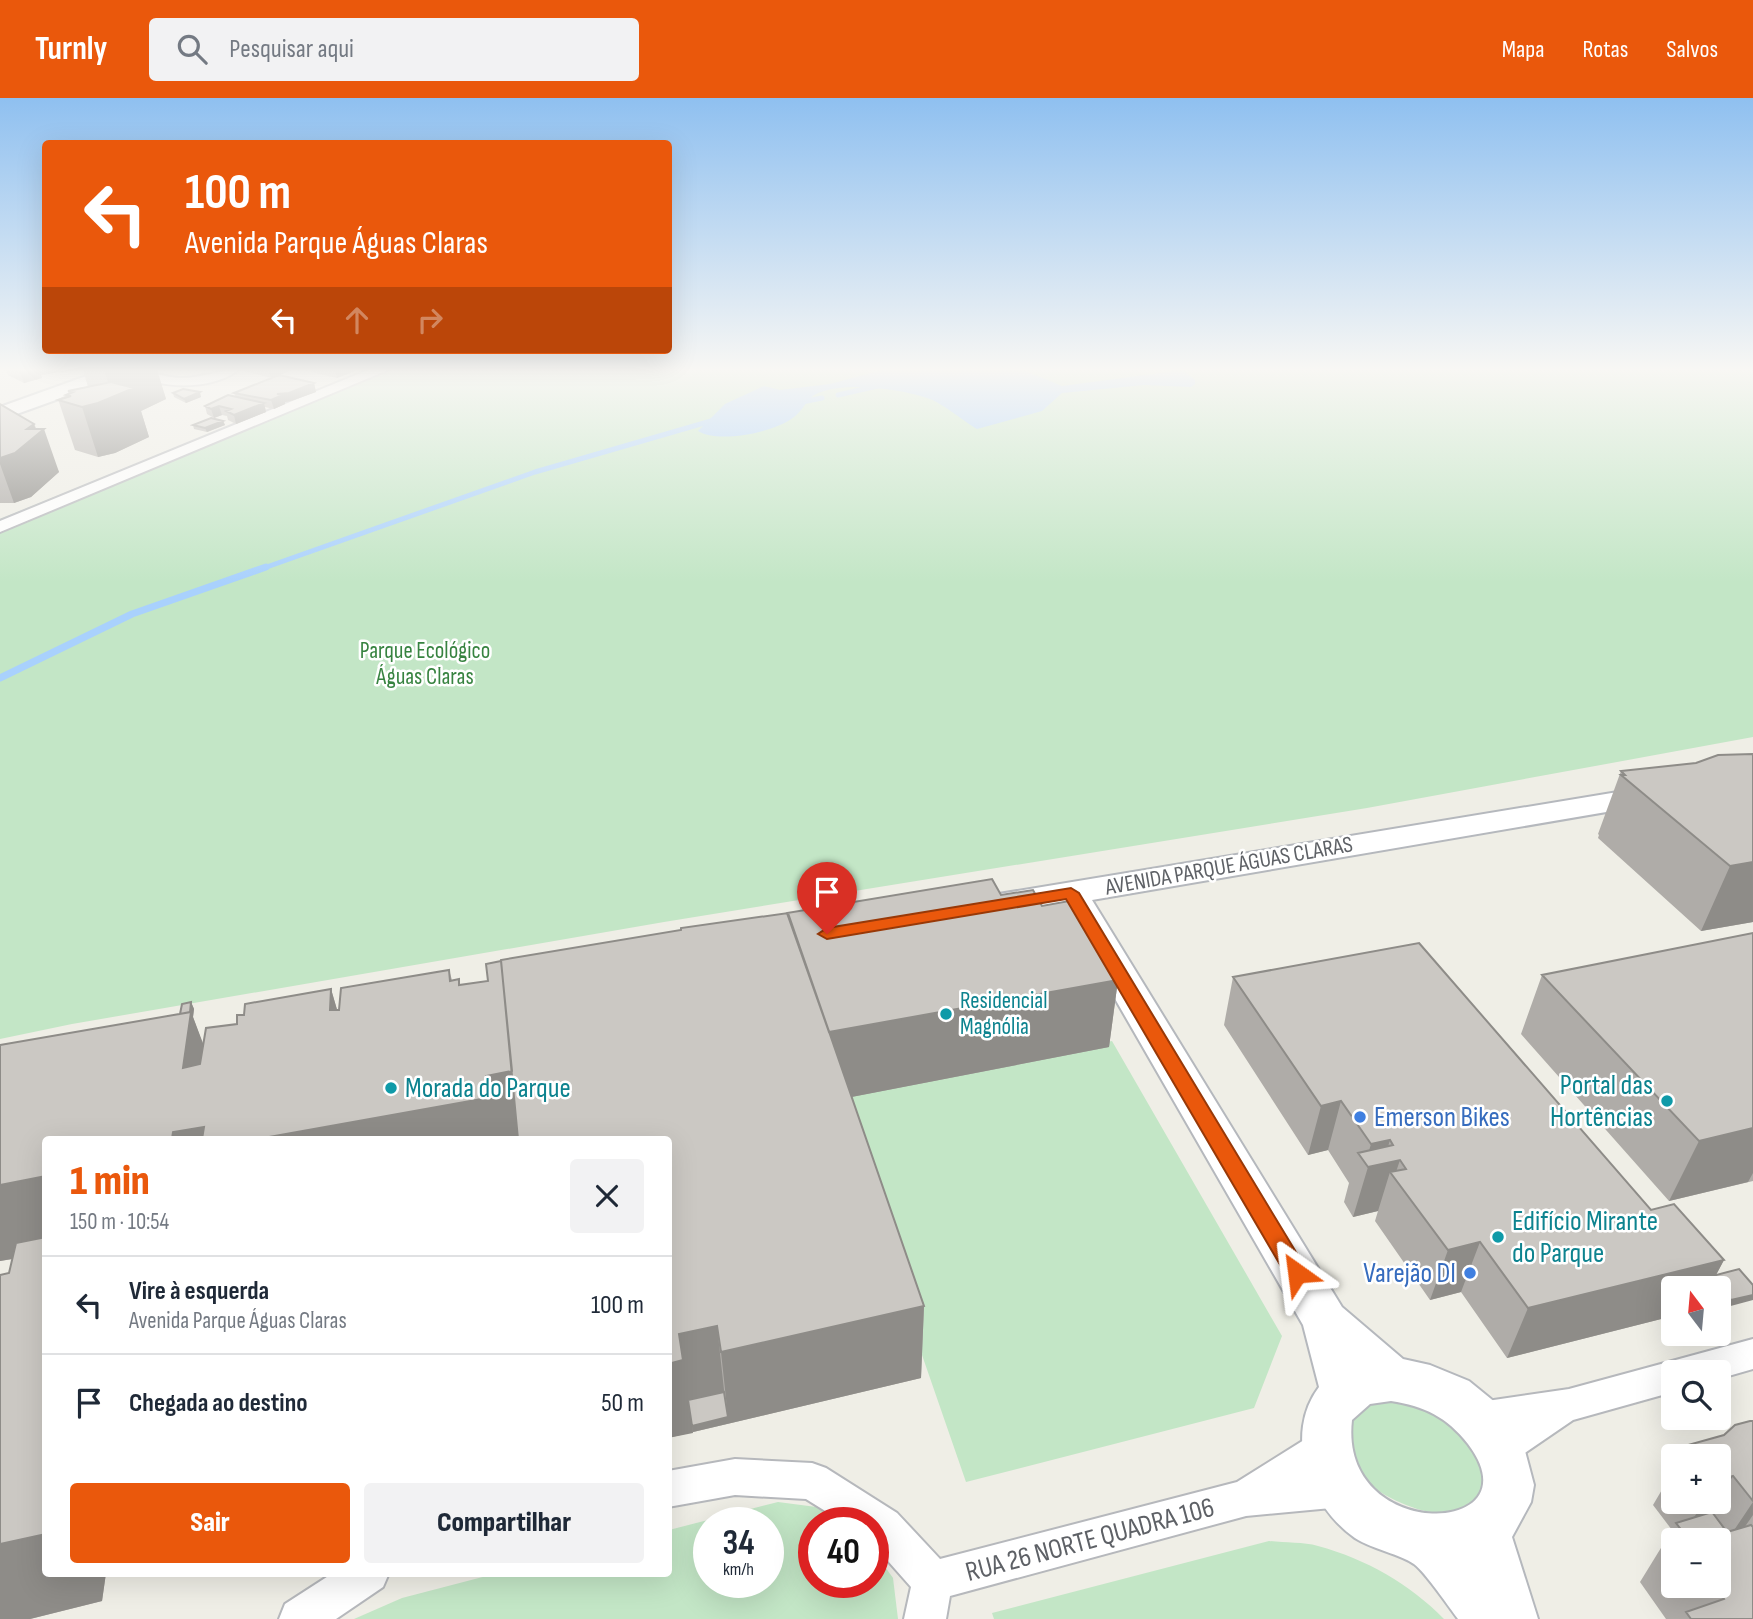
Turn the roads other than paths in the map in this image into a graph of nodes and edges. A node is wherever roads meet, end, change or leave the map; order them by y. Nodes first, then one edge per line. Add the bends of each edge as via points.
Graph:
1 (209, 441) edge
2 (0, 527) edge
3 (1685, 790) edge
4 (1071, 893) junction
5 (961, 911) edge
6 (1753, 1354) edge
7 (1731, 1360) edge
8 (1661, 1379) edge
9 (1368, 1386) junction
10 (1490, 1434) junction
11 (1334, 1468) junction
12 (672, 1488) edge
13 (1483, 1531) junction
14 (1429, 1541) junction
15 (363, 1577) edge
16 (929, 1600) edge
17 (300, 1619) edge
18 (1494, 1619) edge
19 (1510, 1619) edge

1 - 2 street
3 - 4 street, AVENIDA PARQUE ÁGUAS CLARAS
4 - 5 street, AVENIDA PARQUE ÁGUAS CLARAS
4 - 9 street
6 - 7 street
8 - 10 street via 1569,1405
9 - 10 street via 1422,1384 1453,1397
9 - 11 street via 1332,1408 1325,1426
10 - 13 street via 1507,1480 1502,1509
11 - 14 street via 1359,1508 1403,1535
11 - 16 street, RUA 26 NORTE QUADRA 106
12 - 16 street, RUA 26 NORTE QUADRA 106 via 735,1477 812,1481 883,1526
13 - 14 street
13 - 19 street
14 - 18 street
15 - 17 street

